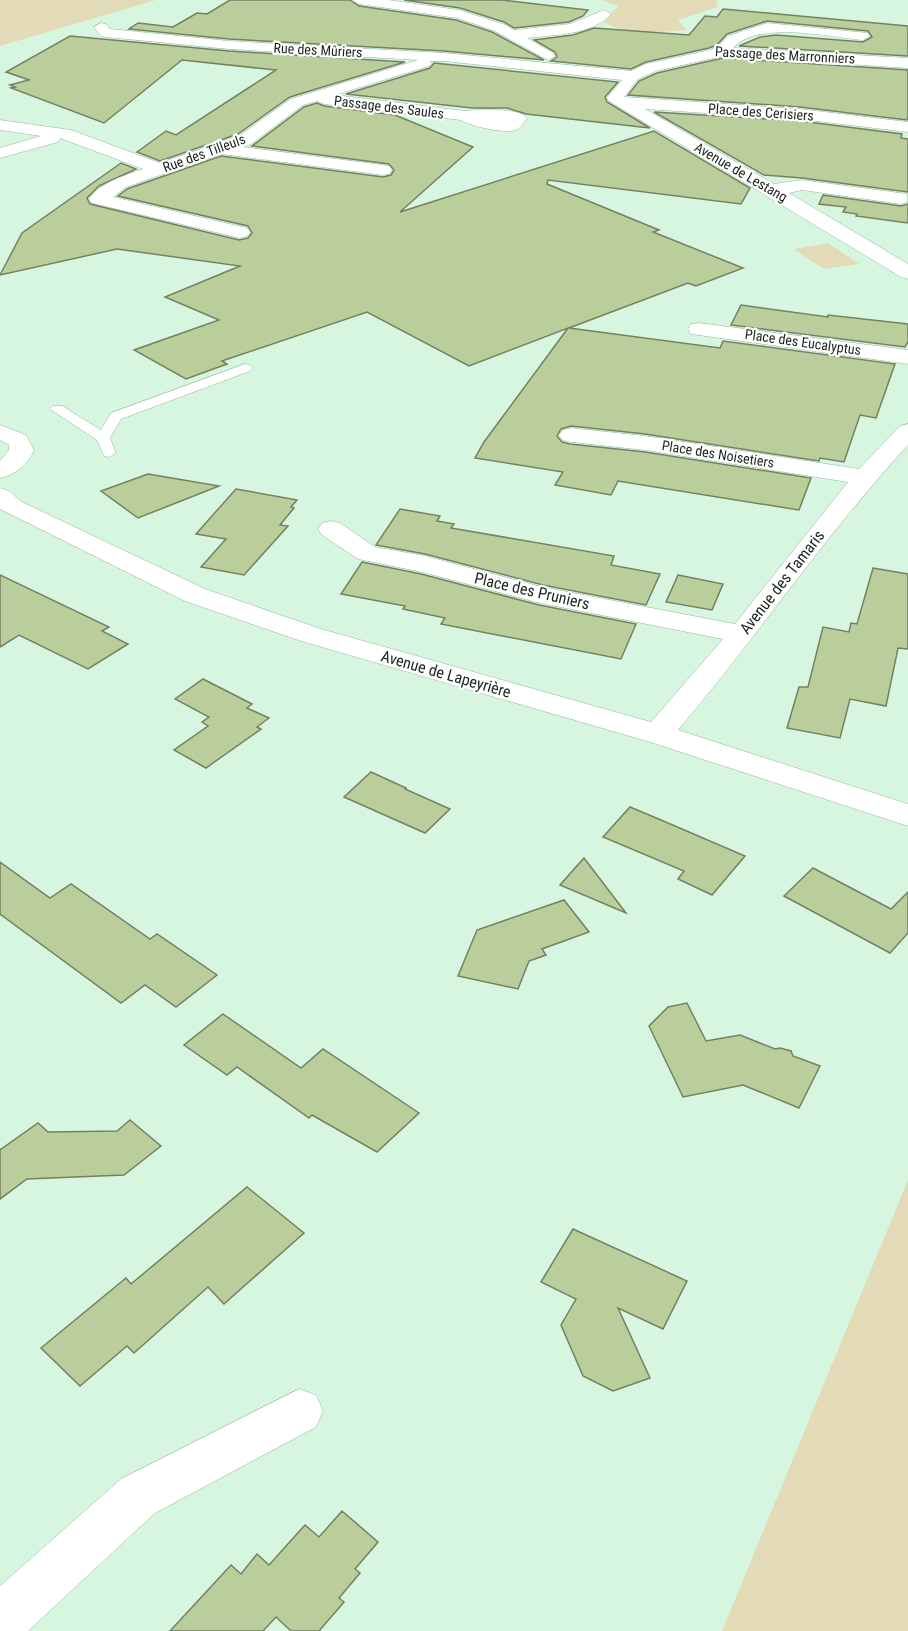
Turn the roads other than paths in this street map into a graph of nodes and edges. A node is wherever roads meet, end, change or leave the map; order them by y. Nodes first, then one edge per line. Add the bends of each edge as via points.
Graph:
1 (359, 0) edge
2 (604, 14) dead end
3 (101, 27) dead end
4 (511, 35) junction
5 (863, 36) dead end
6 (673, 47) dead end
7 (721, 52) junction
8 (444, 57) junction
9 (543, 61) junction
10 (908, 63) edge
11 (651, 67) junction
12 (633, 76) junction
13 (313, 98) junction
14 (623, 102) junction
15 (465, 116) dead end
16 (905, 122) edge
17 (0, 125) edge
18 (65, 134) junction
19 (222, 149) junction
20 (0, 153) edge
21 (159, 169) junction
22 (383, 170) dead end
23 (771, 190) junction
24 (901, 198) dead end
25 (240, 232) dead end
26 (908, 273) edge
27 (699, 329) dead end
28 (908, 357) edge
29 (245, 368) dead end
30 (57, 409) dead end
31 (908, 431) edge
32 (0, 432) edge
33 (571, 435) dead end
34 (103, 438) junction
35 (109, 453) dead end
36 (0, 471) edge
37 (865, 477) junction
38 (0, 496) edge
39 (331, 529) dead end
40 (741, 634) junction
41 (658, 734) junction
42 (908, 815) edge
43 (299, 1411) dead end
44 (0, 1622) edge

1 - 4 street via 459,14
2 - 4 street via 595,21 565,29
3 - 8 street, Rue des Mûriers via 106,33 228,45
4 - 9 street
5 - 7 street via 767,27 734,39
6 - 7 street, Passage des Marronniers
7 - 10 street, Passage des Marronniers
7 - 11 street
8 - 9 street, Rue des Mûriers
8 - 13 street, Rue des Tilleuls
9 - 11 street, Rue des Mûriers
9 - 12 street, Rue des Mûriers
11 - 12 street
12 - 14 street via 615,98
13 - 15 street, Passage des Saules
13 - 19 street, Rue des Tilleuls via 297,102 245,140
14 - 16 street, Place des Cerisiers
14 - 23 street, Avenue de Lestang
17 - 18 street
18 - 20 street
18 - 21 street
19 - 21 street, Rue des Tilleuls
19 - 22 street
21 - 25 street, Rue des Tilleuls via 120,183 98,199
23 - 24 street via 802,185
23 - 26 street, Avenue de Lestang
27 - 28 street, Place des Eucalyptus
29 - 34 lane via 116,416
30 - 34 lane
31 - 37 street, Avenue des Tamaris
32 - 36 street via 17,439 22,453
33 - 37 street, Place des Noisetiers
34 - 35 lane
37 - 40 street, Avenue des Tamaris
38 - 41 street, Avenue de Lapeyrière via 13,507 195,595 311,635
39 - 40 street, Place des Pruniers via 367,553 540,595
40 - 41 street, Avenue des Tamaris
41 - 42 street, Avenue de Lapeyrière
43 - 44 street via 138,1496

